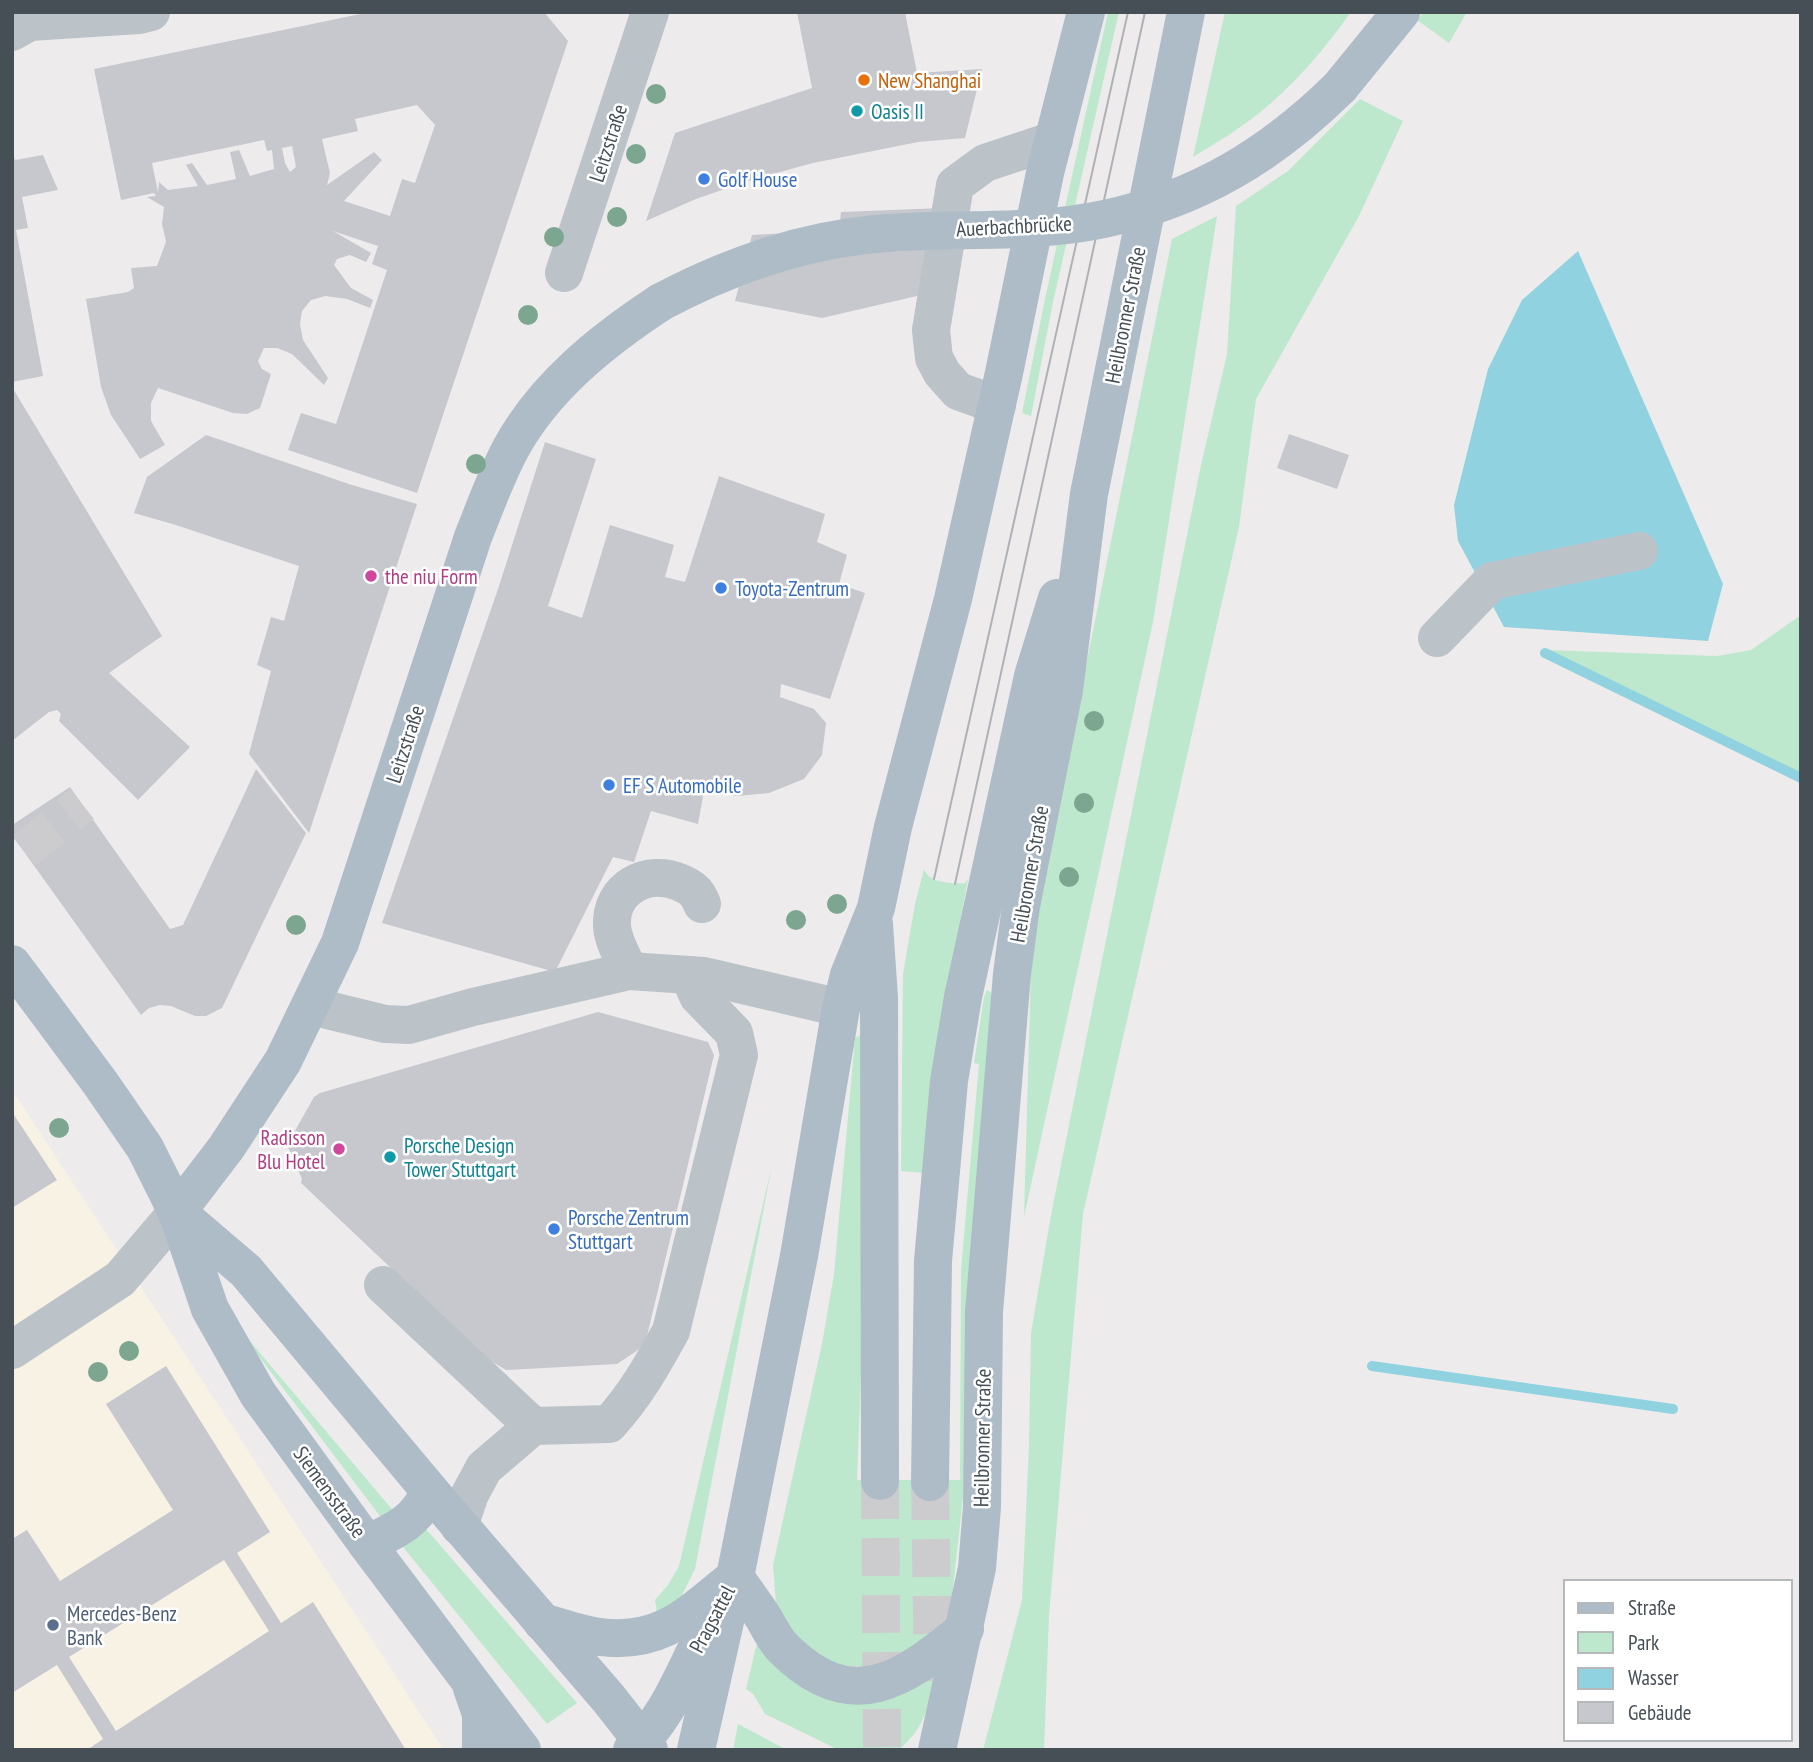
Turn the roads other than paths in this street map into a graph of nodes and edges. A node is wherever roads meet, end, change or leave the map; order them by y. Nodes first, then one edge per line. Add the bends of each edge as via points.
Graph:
1 (151, 12) edge
2 (650, 12) edge
3 (1086, 12) edge
4 (1186, 12) edge
5 (1401, 12) edge
6 (12, 32) edge
7 (1054, 140) junction
8 (564, 273) dead end
9 (661, 302) joint
10 (997, 405) junction
11 (1089, 495) junction
12 (1639, 551) dead end
13 (1437, 638) dead end
14 (702, 904) dead end
15 (876, 908) junction
16 (12, 964) edge
17 (629, 971) junction
18 (689, 975) junction
19 (311, 1006) junction
20 (841, 1008) junction
21 (177, 1212) junction
22 (383, 1285) dead end
23 (12, 1350) edge
24 (533, 1426) junction
25 (880, 1481) tunnel mouth
26 (930, 1482) tunnel mouth
27 (430, 1492) junction
28 (459, 1526) junction
29 (367, 1544) junction
30 (735, 1577) junction
31 (542, 1622) junction
32 (965, 1629) junction
33 (469, 1679) junction
34 (935, 1747) edge
35 (642, 1748) edge
36 (481, 1750) edge
37 (523, 1750) edge
38 (696, 1750) edge

1 - 6 street via 30,22
2 - 8 street, Leitzstraße
3 - 7 main road
4 - 11 main road, Heilbronner Straße
5 - 9 main road, Auerbachbrücke, bridge via 1340,87 1302,123 1249,162 1178,198 1102,220 1062,225 832,239 744,263
7 - 10 main road
7 - 10 street via 985,163 955,185 931,330 934,358 958,391
9 - 19 main road, Leitzstraße via 597,347 538,408 512,446 473,537 340,943
10 - 15 main road
11 - 26 main road via 1033,676 949,1081 933,1261
11 - 32 main road, Heilbronner Straße via 1063,690 1012,974 984,1312 979,1543
12 - 13 street via 1492,581
14 - 17 street via 693,889 665,877 634,883 620,894 612,925
15 - 20 main road
15 - 25 main road
16 - 21 main road, Siemensstraße via 136,1134
17 - 18 street
17 - 19 street via 409,1025 385,1024
18 - 20 street
18 - 24 street via 698,996 734,1033 739,1055 671,1331 649,1372 609,1423
19 - 21 main road, Leitzstraße via 254,1107
20 - 30 main road via 799,1256
21 - 23 street via 120,1279
21 - 27 main road, Siemensstraße via 246,1271
21 - 29 main road, Siemensstraße via 210,1309 251,1382
22 - 24 street
24 - 28 street via 484,1468
27 - 28 main road, Siemensstraße
27 - 29 main road via 410,1520
28 - 31 main road, Siemensstraße
29 - 33 main road, Siemensstraße
30 - 31 main road via 658,1633 635,1639 599,1637
30 - 32 main road via 782,1647 817,1676 854,1687 910,1671
30 - 35 main road, Pragsattel
30 - 38 main road, Pragsattel
31 - 35 main road, Pragsattel via 609,1699
32 - 34 main road, Heilbronner Straße
33 - 36 main road via 481,1714
33 - 37 main road, Siemensstraße

